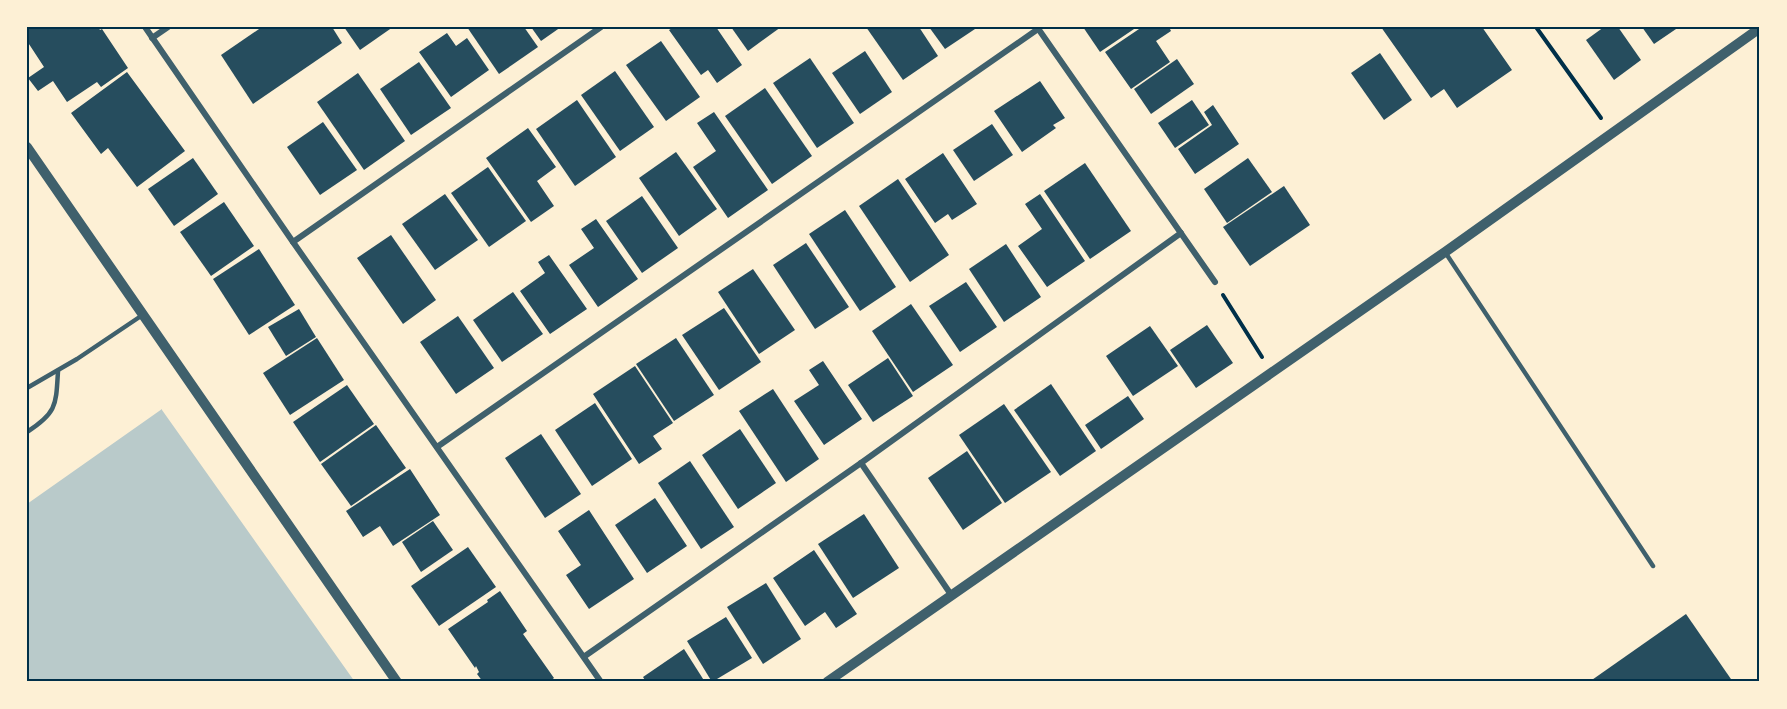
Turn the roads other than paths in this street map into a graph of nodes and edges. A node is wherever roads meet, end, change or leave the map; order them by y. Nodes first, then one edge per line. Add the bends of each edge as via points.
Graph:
1 (145, 27) edge
2 (168, 27) edge
3 (601, 27) edge
4 (1037, 28) edge
5 (1760, 28) edge
6 (152, 38) junction
7 (27, 147) edge
8 (1181, 234) junction
9 (293, 242) junction
10 (1445, 252) junction
11 (1215, 282) road end
12 (144, 314) junction
13 (58, 371) junction
14 (27, 388) edge
15 (27, 432) edge
16 (437, 447) junction
17 (861, 463) junction
18 (1653, 566) dead end
19 (952, 596) junction
20 (585, 656) junction
21 (398, 682) edge
22 (602, 682) edge
23 (828, 682) edge

1 - 6 street
2 - 6 street
3 - 9 street
4 - 8 street
4 - 16 street
5 - 10 street
6 - 9 street
7 - 12 street
8 - 11 street
8 - 17 street
9 - 16 street
10 - 18 lane
10 - 19 street
12 - 13 lane
12 - 21 street
13 - 14 lane
13 - 15 lane via 53,411
16 - 20 street
17 - 19 street
17 - 20 street
19 - 23 street
20 - 22 street

